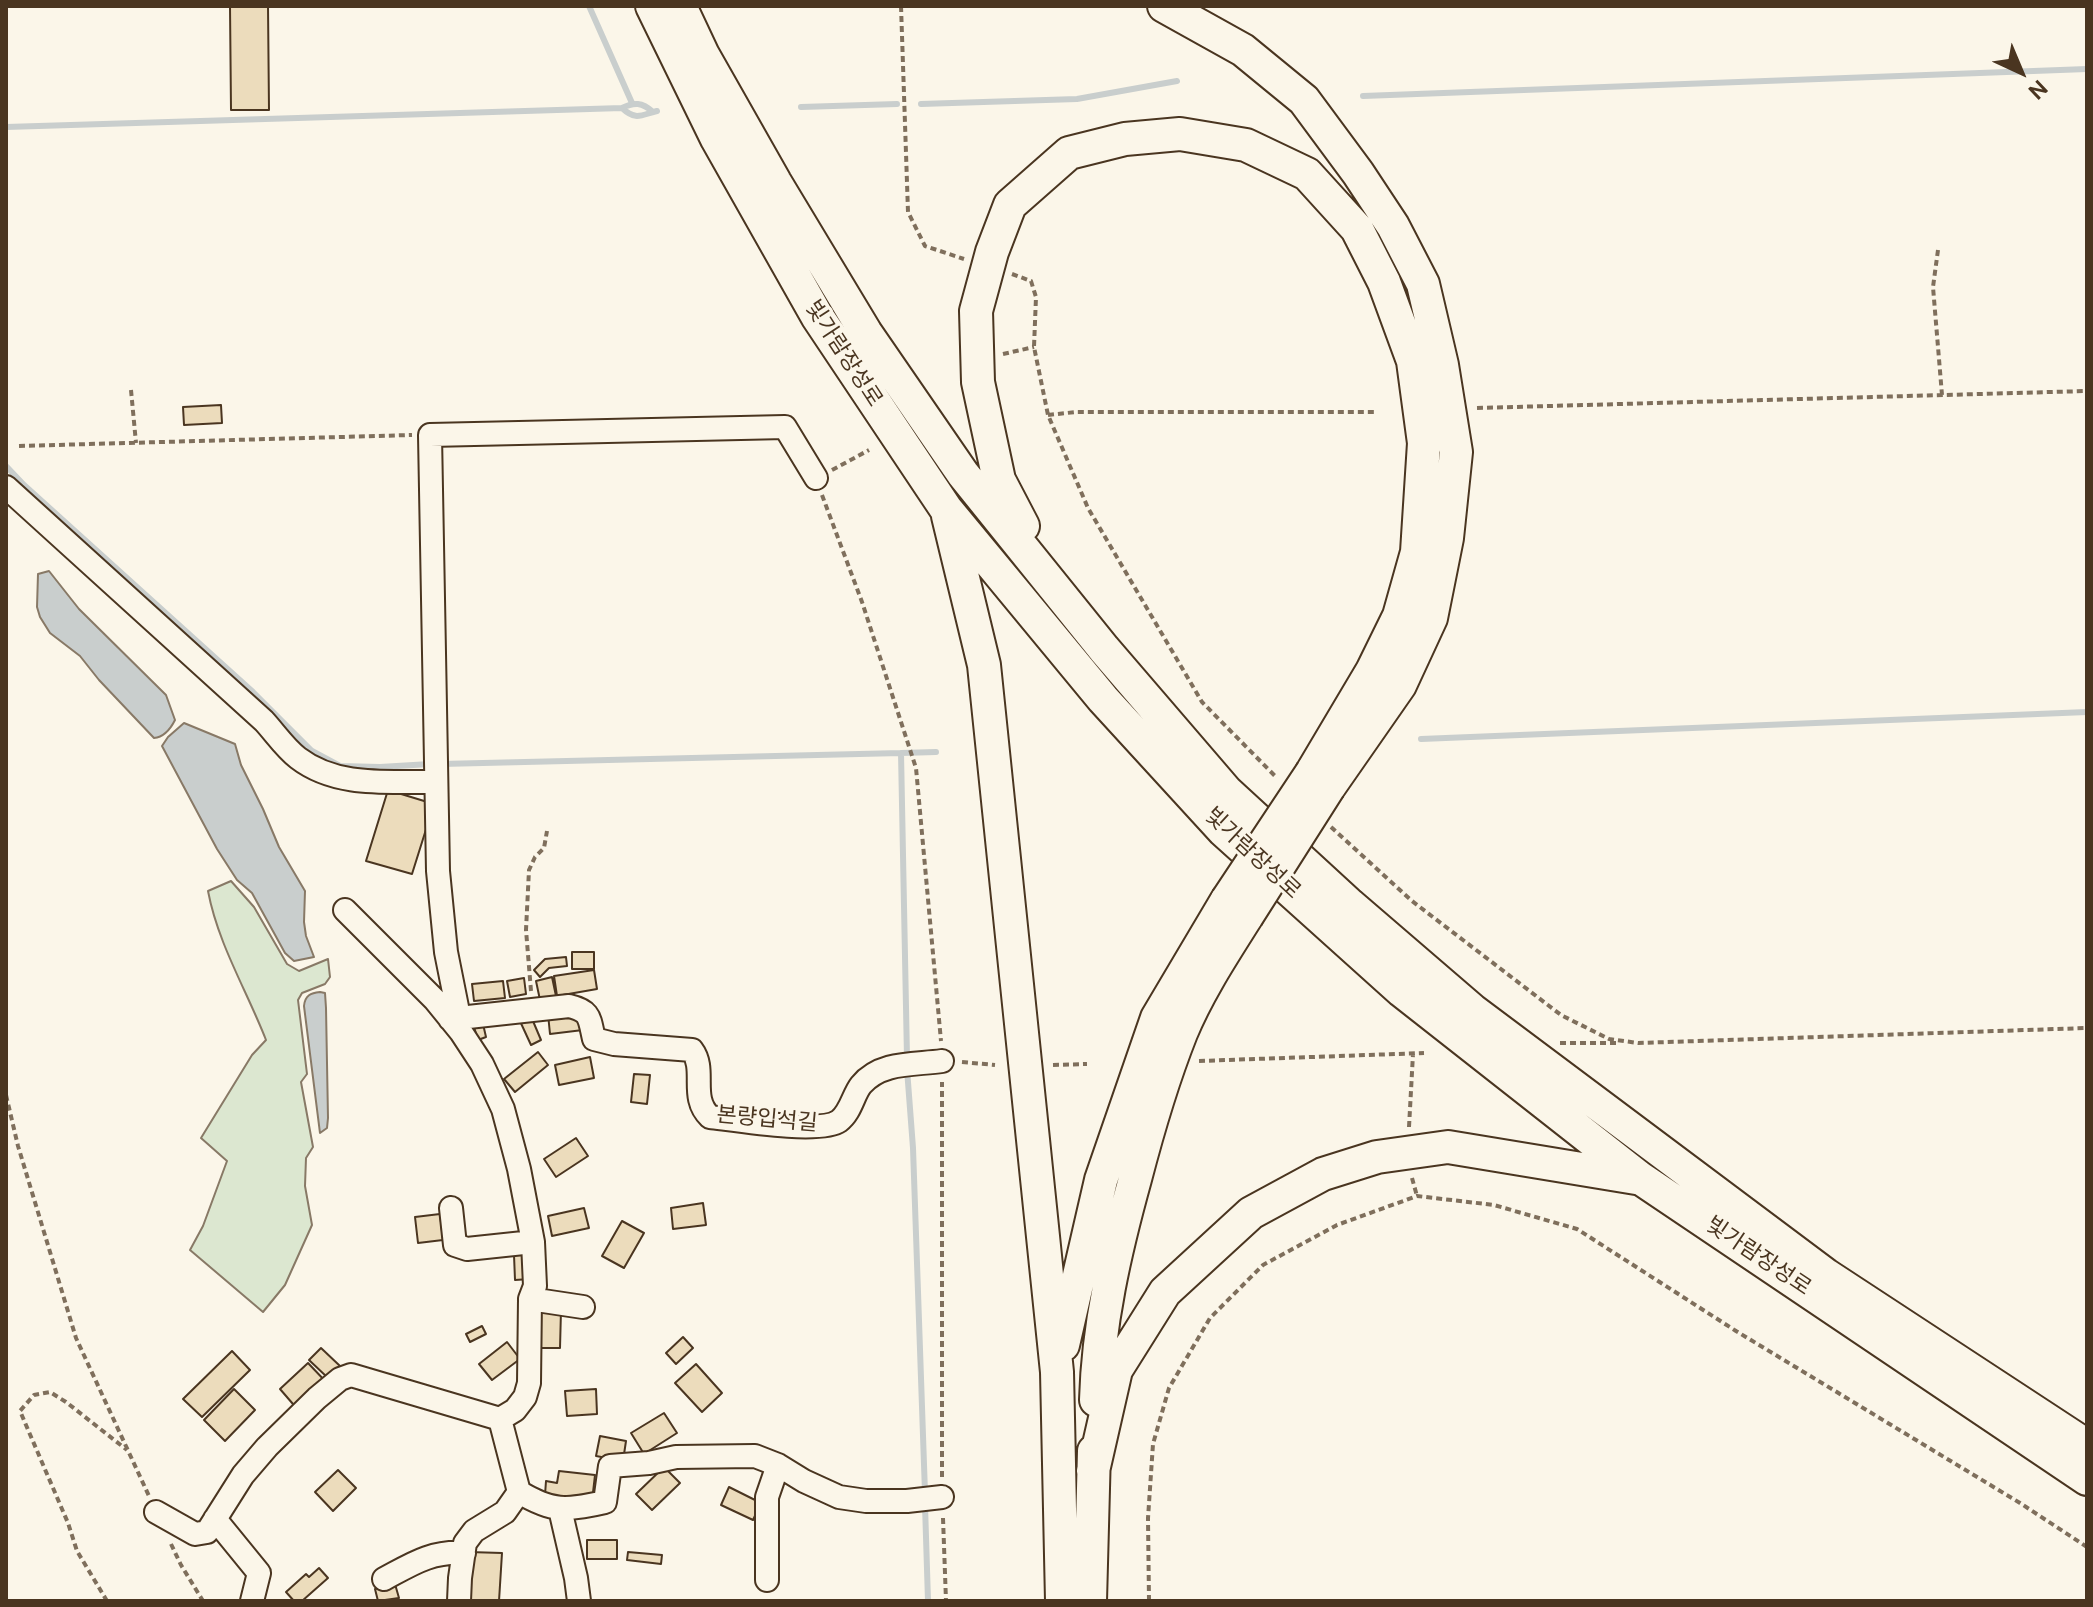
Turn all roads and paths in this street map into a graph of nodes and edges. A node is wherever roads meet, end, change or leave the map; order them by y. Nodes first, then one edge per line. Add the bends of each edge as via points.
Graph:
1 (652, 6) edge
2 (680, 6) edge
3 (901, 6) edge
4 (1164, 6) edge
5 (1938, 250) dead end
6 (967, 260) dead end
7 (1012, 274) dead end
8 (1034, 347) junction
9 (1003, 354) dead end
10 (131, 390) dead end
11 (2087, 391) edge
12 (1942, 395) junction
13 (1477, 408) dead end
14 (1376, 412) dead end
15 (1048, 415) junction
16 (430, 435) junction
17 (136, 443) junction
18 (19, 446) dead end
19 (869, 450) dead end
20 (816, 478) junction
21 (6, 487) edge
22 (946, 509) junction
23 (1104, 649) junction
24 (435, 768) junction
25 (1307, 781) junction
26 (1329, 826) dead end
27 (547, 831) dead end
28 (1237, 908) junction
29 (345, 910) dead end
30 (533, 1010) junction
31 (450, 1019) junction
32 (2087, 1028) edge
33 (1554, 1043) dead end
34 (1638, 1043) junction
35 (1413, 1053) junction
36 (1424, 1053) dead end
37 (942, 1061) junction
38 (1199, 1061) dead end
39 (1087, 1064) dead end
40 (995, 1065) dead end
41 (1053, 1065) dead end
42 (6, 1095) edge
43 (1409, 1127) dead end
44 (1411, 1171) dead end
45 (1640, 1178) junction
46 (1417, 1196) junction
47 (451, 1208) dead end
48 (533, 1242) junction
49 (530, 1299) junction
50 (583, 1307) dead end
51 (1057, 1372) junction
52 (500, 1419) junction
53 (2087, 1446) edge
54 (129, 1452) junction
55 (778, 1465) junction
56 (1093, 1471) junction
57 (2087, 1479) edge
58 (519, 1492) junction
59 (938, 1498) junction
60 (560, 1509) junction
61 (156, 1512) junction
62 (215, 1519) junction
63 (2087, 1547) edge
64 (464, 1553) junction
65 (384, 1579) dead end
66 (767, 1580) dead end
67 (107, 1601) edge
68 (203, 1601) edge
69 (252, 1601) edge
70 (459, 1601) edge
71 (579, 1601) edge
72 (946, 1601) edge
73 (1062, 1601) edge
74 (1090, 1601) edge
75 (1149, 1601) edge

1 - 22 highway, 빛가람장성로 via 717,139 817,316
2 - 23 highway, 빛가람장성로 via 775,182 866,333 963,474
3 - 6 path via 908,212 925,246
4 - 25 highway via 1243,50 1304,100 1393,226 1423,284 1442,365 1456,452 1431,618 1400,685
5 - 12 path via 1933,287
7 - 8 path via 1031,281 1036,297
8 - 9 path
8 - 15 path
10 - 17 path
11 - 12 path
12 - 13 path
14 - 15 path
15 - 25 path via 1088,508 1202,702
16 - 17 path
16 - 20 lane via 785,427
16 - 24 lane
17 - 18 path
19 - 20 path
20 - 37 path via 916,768
21 - 24 lane via 297,757 321,772 350,780
22 - 45 highway, 빛가람장성로 via 1103,699 1223,830 1402,991
22 - 51 highway via 984,665
23 - 25 highway via 1035,547 999,480 978,382 976,311 992,252 1010,205 1069,153 1125,139 1180,134 1246,145 1307,174 1357,229 1384,282 1413,361 1424,443 1417,552 1399,616
23 - 53 highway, 빛가람장성로 via 1226,791 1472,1010 1826,1275
24 - 31 lane via 441,914 457,1007
25 - 28 highway, bridge
26 - 34 path via 1412,901 1561,1015 1609,1039
27 - 30 path via 544,848 529,870 526,930
28 - 51 highway via 1157,1018 1101,1180
28 - 56 highway via 1155,1105 1114,1255 1097,1363
29 - 31 lane
30 - 31 lane, 본량입석길
30 - 37 lane, 본량입석길 via 582,1009 594,1039 692,1050 698,1058 701,1109 710,1117 816,1128 838,1122 861,1085 879,1069
31 - 48 lane via 482,1064 503,1109
32 - 34 path
33 - 34 path
35 - 36 path
35 - 38 path
35 - 43 path
37 - 40 path
37 - 59 path
39 - 41 path
42 - 54 path via 76,1338
44 - 46 path
45 - 56 highway via 1448,1147 1377,1157 1323,1174 1251,1213 1165,1292 1116,1370
45 - 57 highway, 빛가람장성로
46 - 63 path via 1494,1205 1577,1229
46 - 75 path via 1337,1225 1263,1265 1210,1318 1169,1388 1153,1444
47 - 48 lane via 455,1245 467,1249
48 - 49 lane via 535,1286
49 - 50 lane
49 - 52 lane via 529,1383 515,1410
51 - 73 highway
52 - 58 lane
52 - 62 lane via 351,1375 317,1398 267,1447
54 - 61 path
54 - 67 path via 50,1392 34,1395 20,1411 77,1551
55 - 59 lane via 839,1497
55 - 60 lane via 755,1456 676,1457 610,1466 605,1502
55 - 66 lane via 767,1497
56 - 74 highway
58 - 60 lane
58 - 64 lane via 505,1512 474,1531
59 - 72 path
60 - 71 lane
61 - 62 lane via 195,1534 207,1532
61 - 68 path
62 - 69 lane via 259,1573
64 - 65 lane via 426,1557
64 - 70 lane

